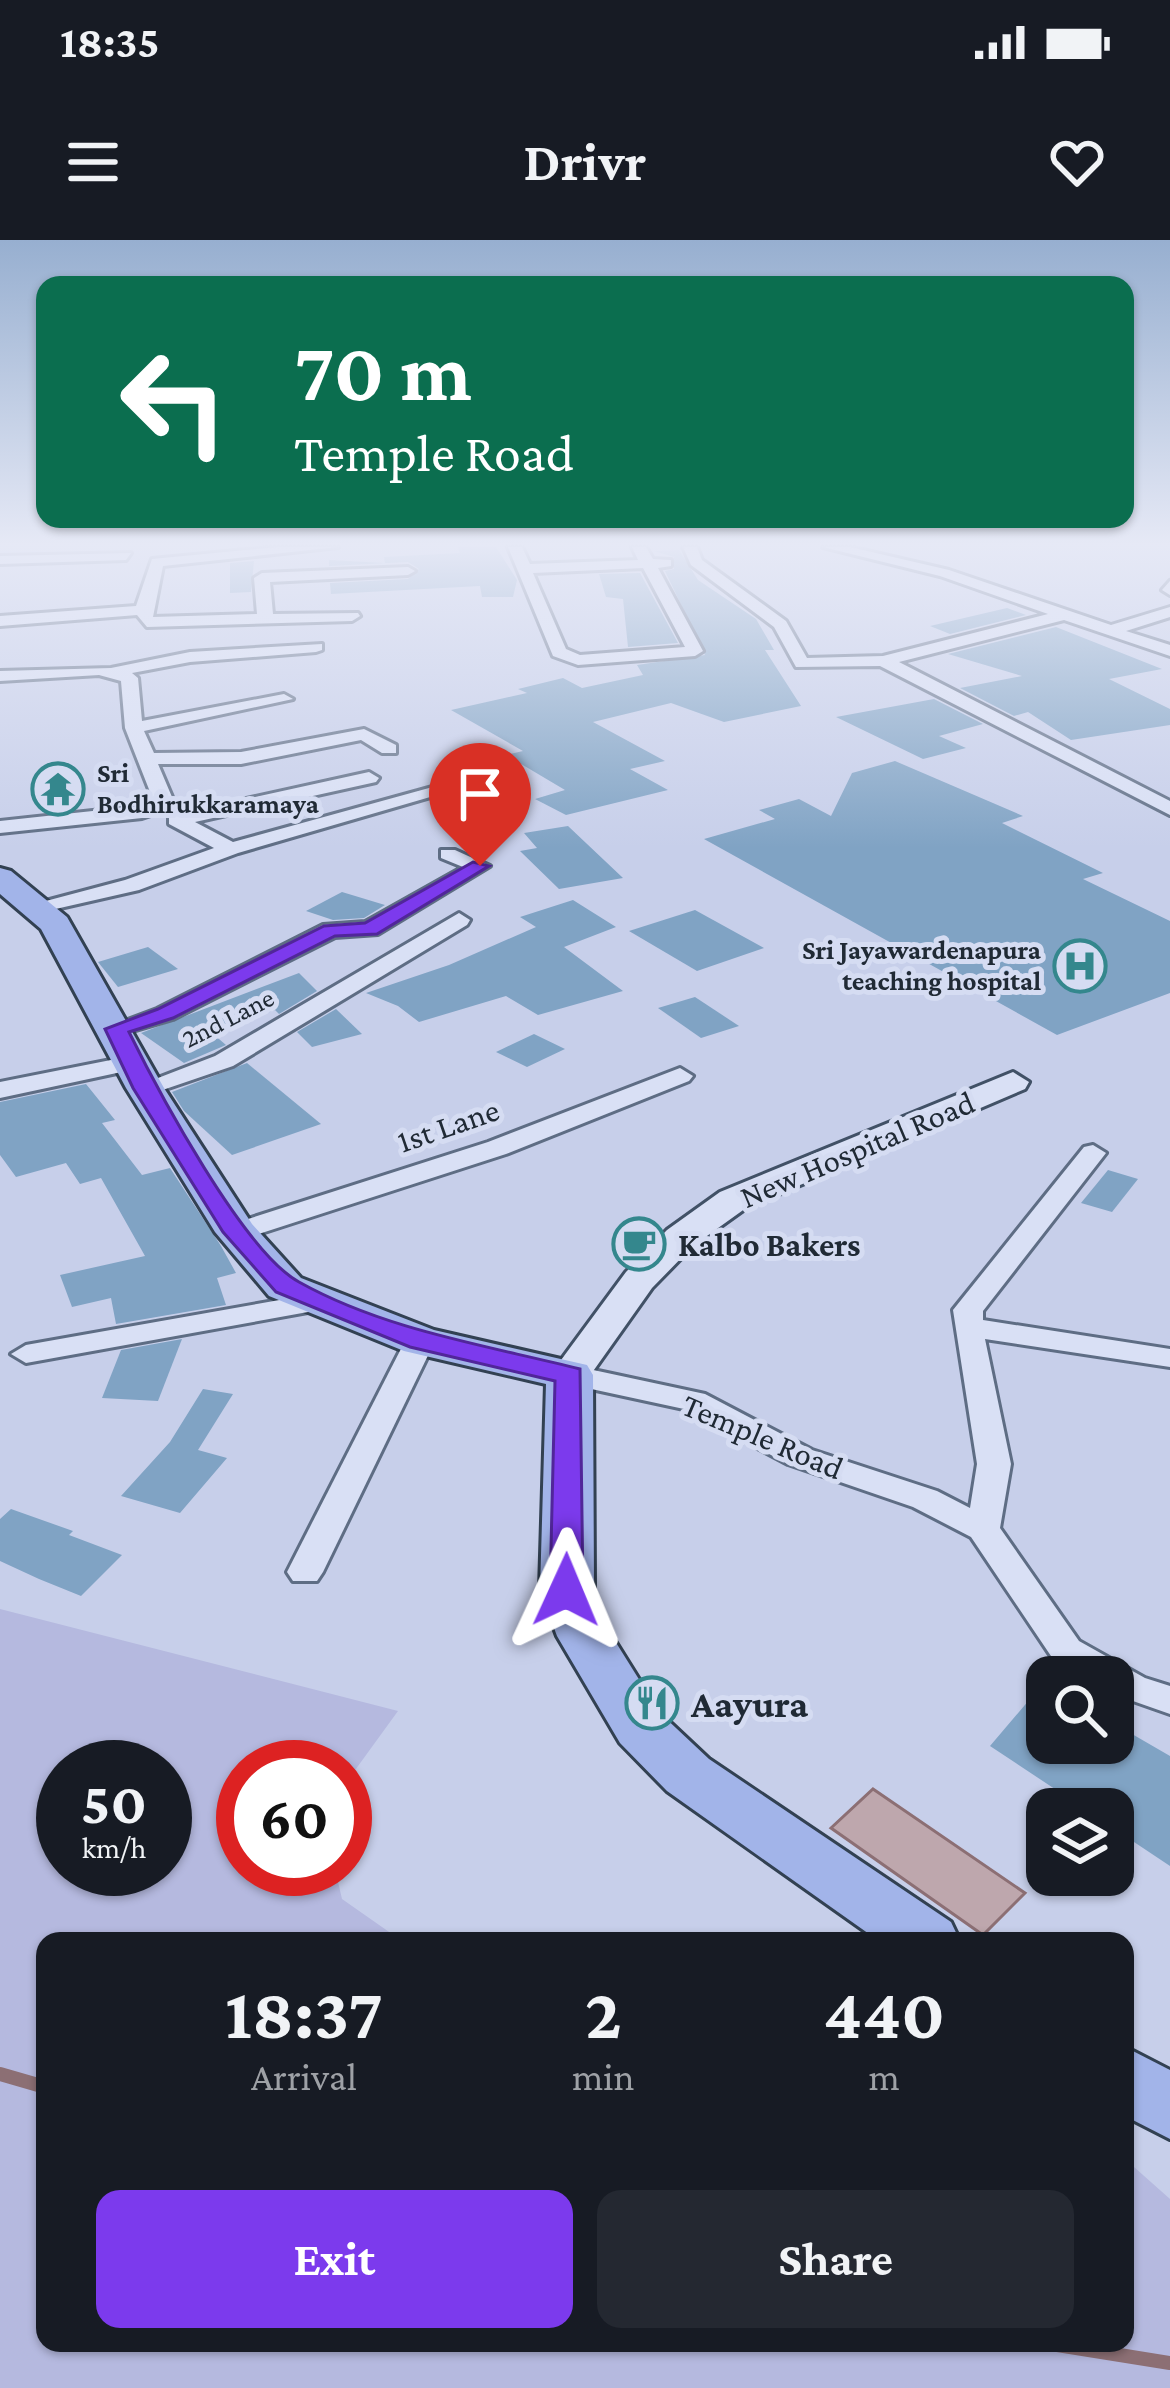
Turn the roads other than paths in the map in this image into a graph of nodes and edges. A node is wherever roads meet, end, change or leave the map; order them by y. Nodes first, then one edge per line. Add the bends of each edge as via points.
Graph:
1 (313, 647) edge
2 (557, 647) edge
3 (693, 647) edge
4 (790, 647) edge
5 (940, 647) edge
6 (883, 662) junction
7 (118, 671) junction
8 (0, 676) edge
9 (284, 700) dead end
10 (134, 728) junction
11 (389, 748) dead end
12 (143, 759) junction
13 (369, 778) dead end
14 (458, 786) dead end
15 (1170, 808) edge
16 (103, 819) junction
17 (0, 827) edge
18 (124, 841) dead end
19 (231, 849) junction
20 (448, 854) dead end
21 (0, 878) edge
22 (38, 906) junction
23 (459, 920) dead end
24 (131, 1060) junction
25 (680, 1076) dead end
26 (1013, 1082) dead end
27 (0, 1090) edge
28 (1093, 1153) dead end
29 (236, 1232) junction
30 (319, 1302) junction
31 (968, 1327) junction
32 (420, 1341) junction
33 (26, 1354) dead end
34 (1170, 1358) edge
35 (570, 1376) junction
36 (983, 1529) junction
37 (304, 1572) dead end
38 (1170, 1700) edge
39 (915, 1932) edge
40 (1134, 2083) edge
41 (1170, 2108) edge

1 - 7 street
2 - 3 street via 571,659
4 - 6 street via 796,660
5 - 6 street
6 - 15 street
7 - 8 street
7 - 10 street via 129,677
9 - 10 street
10 - 12 street
11 - 12 street via 364,734 241,758
12 - 16 street via 159,806
13 - 19 street via 176,820
14 - 19 street
16 - 17 street
16 - 18 street
19 - 22 street via 131,885
20 - 24 street via 480,866 370,929 331,930 165,1014
21 - 22 main road, Temple Road
22 - 24 main road, Temple Road
23 - 24 street, 2nd Lane via 224,1061
24 - 27 street
24 - 29 main road, Temple Road
25 - 29 street, 1st Lane via 497,1148
26 - 35 street, New Hospital Road via 733,1200 639,1280
28 - 31 street via 968,1310
29 - 30 main road, Temple Road via 285,1286
30 - 32 main road, Temple Road
30 - 33 street
31 - 34 street
31 - 36 street via 994,1464
32 - 35 main road, Temple Road
32 - 37 street
35 - 36 street, Temple Road via 694,1401 800,1457 925,1499
35 - 39 main road via 566,1590 640,1728 688,1775
36 - 38 street, Temple Road via 1066,1650
40 - 41 main road

